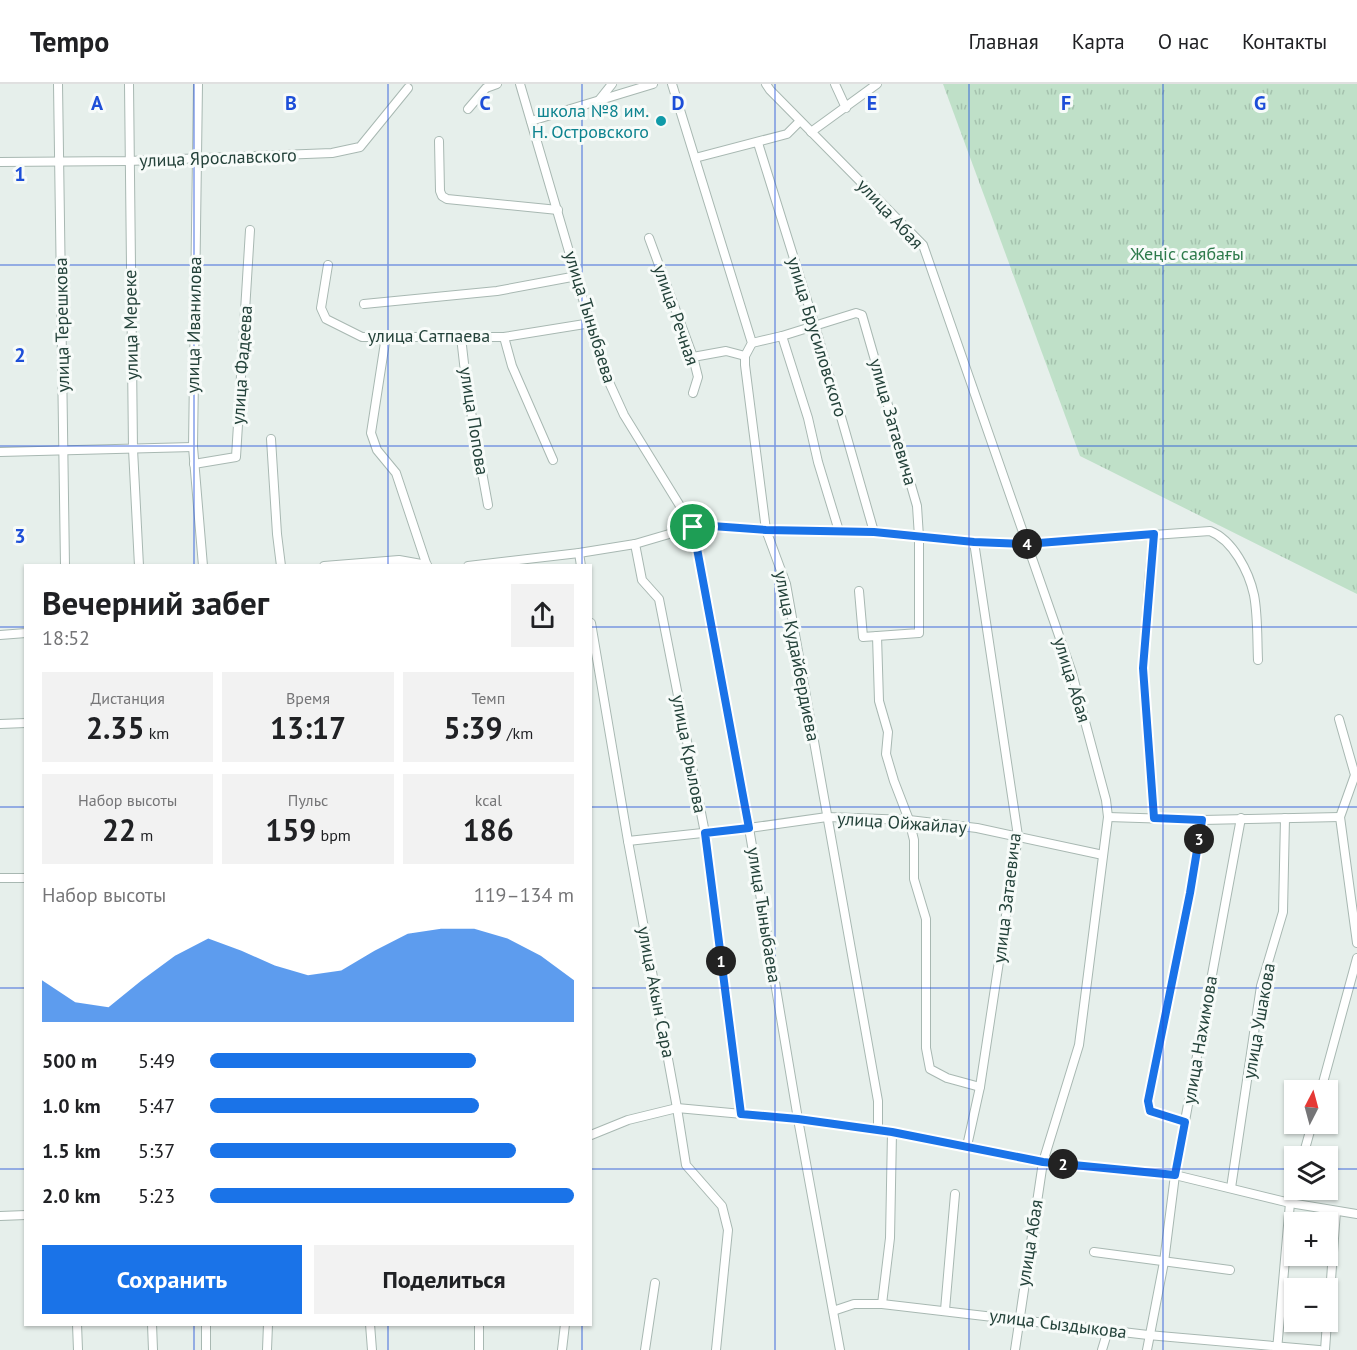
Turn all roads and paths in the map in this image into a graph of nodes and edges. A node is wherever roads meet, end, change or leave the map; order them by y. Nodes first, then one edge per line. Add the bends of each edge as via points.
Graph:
1 (58, 84) edge
2 (129, 84) edge
3 (198, 84) edge
4 (496, 84) edge
5 (520, 84) edge
6 (612, 84) edge
7 (653, 84) edge
8 (672, 84) edge
9 (766, 84) edge
10 (836, 84) edge
11 (877, 84) edge
12 (408, 88) dead end
13 (599, 101) junction
14 (846, 108) junction
15 (468, 109) dead end
16 (531, 121) junction
17 (800, 121) junction
18 (812, 132) junction
19 (439, 141) dead end
20 (758, 142) junction
21 (196, 158) junction
22 (695, 158) junction
23 (59, 160) junction
24 (128, 161) junction
25 (0, 162) edge
26 (558, 210) junction
27 (250, 230) dead end
28 (649, 238) dead end
29 (328, 265) dead end
30 (577, 276) junction
31 (364, 304) dead end
32 (591, 323) junction
33 (815, 326) junction
34 (386, 336) junction
35 (782, 336) junction
36 (461, 337) junction
37 (504, 337) junction
38 (752, 343) junction
39 (745, 356) junction
40 (693, 357) junction
41 (693, 393) dead end
42 (271, 439) dead end
43 (193, 447) junction
44 (63, 449) junction
45 (133, 449) junction
46 (0, 452) edge
47 (553, 460) dead end
48 (194, 464) junction
49 (488, 505) dead end
50 (693, 527) junction
51 (766, 530) junction
52 (839, 531) junction
53 (874, 532) junction
54 (1154, 534) junction
55 (920, 537) junction
56 (974, 542) junction
57 (635, 544) junction
58 (1026, 544) junction
59 (579, 553) junction
60 (522, 563) edge
61 (64, 564) edge
62 (139, 564) edge
63 (203, 564) edge
64 (281, 564) edge
65 (349, 564) edge
66 (421, 564) edge
67 (427, 564) edge
68 (504, 564) edge
69 (581, 564) edge
70 (859, 591) dead end
71 (592, 628) edge
72 (24, 633) edge
73 (0, 635) edge
74 (877, 636) junction
75 (1258, 660) dead end
76 (1339, 720) dead end
77 (24, 723) edge
78 (0, 724) edge
79 (827, 817) junction
80 (1108, 817) junction
81 (1340, 817) junction
82 (1154, 818) junction
83 (1241, 818) junction
84 (1285, 818) junction
85 (909, 820) junction
86 (1202, 820) junction
87 (749, 828) junction
88 (705, 833) junction
89 (1018, 836) junction
90 (628, 841) junction
91 (1102, 855) junction
92 (0, 878) edge
93 (24, 878) edge
94 (1357, 943) edge
95 (1357, 958) edge
96 (1324, 1080) edge
97 (980, 1087) junction
98 (677, 1108) junction
99 (741, 1114) junction
100 (798, 1119) junction
101 (1185, 1122) junction
102 (878, 1131) junction
103 (892, 1132) junction
104 (592, 1135) edge
105 (967, 1146) junction
106 (1043, 1162) junction
107 (1175, 1175) junction
108 (1231, 1188) junction
109 (955, 1194) dead end
110 (1291, 1200) edge
111 (1290, 1203) junction
112 (1336, 1211) junction
113 (1357, 1214) edge
114 (24, 1215) edge
115 (0, 1216) edge
116 (1095, 1252) dead end
117 (1164, 1262) junction
118 (1230, 1270) dead end
119 (1331, 1278) edge
120 (655, 1283) dead end
121 (882, 1304) junction
122 (945, 1310) junction
123 (833, 1311) junction
124 (1018, 1321) junction
125 (77, 1326) edge
126 (152, 1326) edge
127 (206, 1326) edge
128 (268, 1326) edge
129 (369, 1326) edge
130 (479, 1326) edge
131 (565, 1326) edge
132 (1108, 1330) junction
133 (1327, 1332) edge
134 (1149, 1335) junction
135 (1277, 1348) edge
136 (78, 1350) edge
137 (153, 1350) edge
138 (206, 1350) edge
139 (267, 1350) edge
140 (372, 1350) edge
141 (479, 1350) edge
142 (562, 1350) edge
143 (645, 1350) edge
144 (716, 1350) edge
145 (840, 1350) edge
146 (1015, 1350) edge
147 (1102, 1350) edge
148 (1147, 1350) edge
149 (1319, 1350) edge
150 (1325, 1350) edge

1 - 23 street, улица Терешкова
2 - 24 street, улица Мереке
3 - 21 street, улица Иванилова
4 - 15 street via 486,88
5 - 16 street, улица Тыныбаева
6 - 13 street
7 - 13 street
8 - 22 street
9 - 17 street, улица Абая
10 - 14 street
11 - 14 street
12 - 21 street, улица Ярославского via 360,147 332,153
13 - 16 street
14 - 18 street
16 - 26 street, улица Тыныбаева
17 - 18 street, улица Абая
17 - 20 street via 787,134
18 - 58 street, улица Абая via 923,245
19 - 26 street via 440,191 447,199
20 - 22 street
20 - 33 street, улица Брусиловского
21 - 24 street, улица Ярославского
21 - 43 street, улица Иванилова
22 - 38 street
23 - 24 street, улица Ярославского
23 - 25 street, улица Ярославского
23 - 44 street, улица Терешкова
24 - 45 street, улица Мереке
26 - 30 street, улица Тыныбаева
27 - 48 street, улица Фадеева via 236,457
28 - 40 street, улица Речная
29 - 34 street, улица Сатпаева via 321,308 326,319 362,337
30 - 31 street, улица Сатпаева via 497,291
30 - 32 street, улица Тыныбаева
32 - 37 street, улица Сатпаева
32 - 50 street, улица Тыныбаева via 604,371 624,415
33 - 35 street
33 - 53 street, улица Брусиловского
33 - 55 street, улица Затаевича via 856,313 862,315 917,506
34 - 36 street, улица Сатпаева
34 - 67 street via 371,433 377,450 396,474
35 - 38 street
35 - 52 street
36 - 37 street, улица Сатпаева
36 - 49 street, улица Попова
37 - 47 street via 512,366
38 - 39 street
39 - 40 street via 726,351
39 - 51 street, улица Кудайбердиева
40 - 41 street, улица Речная via 698,376
42 - 64 street
43 - 45 street
43 - 48 street, улица Иванилова
44 - 45 street
44 - 46 street
44 - 61 street, улица Терешкова
45 - 62 street, улица Мереке
48 - 63 street, улица Иванилова
50 - 51 street
50 - 57 street
50 - 87 street, улица Тыныбаева
51 - 52 street
51 - 79 street, улица Кудайбердиева via 786,584
52 - 53 street
53 - 55 street
54 - 58 street
54 - 75 street via 1210,531 1230,547 1254,596
54 - 82 street via 1143,668
55 - 56 street
55 - 74 street via 920,633
56 - 58 street
56 - 89 street, улица Затаевича
57 - 59 street
57 - 88 street, улица Крылова via 642,580 659,599
58 - 80 street, улица Абая via 1071,673
59 - 60 street
59 - 69 street
60 - 68 street
65 - 66 street via 399,560
70 - 74 street via 863,637
71 - 90 street, улица Акын Сара
72 - 73 street
74 - 85 street via 879,701 888,732 886,754
76 - 81 street via 1355,775
77 - 78 street
79 - 85 street, улица Ойжайлау
79 - 87 street, улица Ойжайлау
79 - 102 street, улица Кудайбердиева via 878,1101
80 - 82 street
80 - 91 street, улица Абая
81 - 84 street
81 - 94 street
82 - 86 street
83 - 84 street
83 - 86 street
83 - 101 street, улица Нахимова
84 - 108 street, улица Ушакова via 1283,912 1261,986
85 - 89 street, улица Ойжайлау
85 - 97 street via 914,840 914,879 926,919 926,1048 930,1069
86 - 101 street via 1148,1101 1150,1111
87 - 88 street, улица Ойжайлау
87 - 100 street, улица Тыныбаева
88 - 90 street, улица Ойжайлау
88 - 99 street, улица Крылова
89 - 91 street, улица Ойжайлау
89 - 97 street, улица Затаевича
90 - 98 street, улица Акын Сара
91 - 106 street, улица Абая via 1079,1045
92 - 93 street
95 - 96 street
97 - 105 street, улица Затаевича
98 - 99 street
98 - 104 street via 628,1120
98 - 144 street, улица Акын Сара via 686,1165 722,1206 728,1230
99 - 100 street
100 - 102 street
100 - 123 street, улица Тыныбаева
101 - 107 street, улица Нахимова
102 - 103 street
103 - 105 street
103 - 121 street via 890,1238
105 - 106 street
106 - 107 street
106 - 124 street, улица Абая
107 - 108 street
107 - 117 street, улица Нахимова
108 - 111 street
109 - 122 street
110 - 111 street
111 - 112 street
111 - 135 street
112 - 113 street
112 - 119 street
114 - 115 street
116 - 117 street
117 - 118 street
117 - 134 street, улица Нахимова
120 - 143 street
121 - 122 street, улица Сыздыкова
121 - 123 street, улица Сыздыкова via 854,1304
122 - 124 street, улица Сыздыкова
123 - 145 street, улица Тыныбаева
124 - 132 street, улица Сыздыкова
124 - 146 street, улица Абая
125 - 136 street
126 - 137 street
127 - 138 street
128 - 139 street
129 - 140 street
130 - 141 street
131 - 142 street
132 - 134 street, улица Сыздыкова
132 - 147 street
133 - 150 street
134 - 135 street, улица Сыздыкова
134 - 148 street, улица Нахимова
135 - 149 street, улица Сыздыкова

